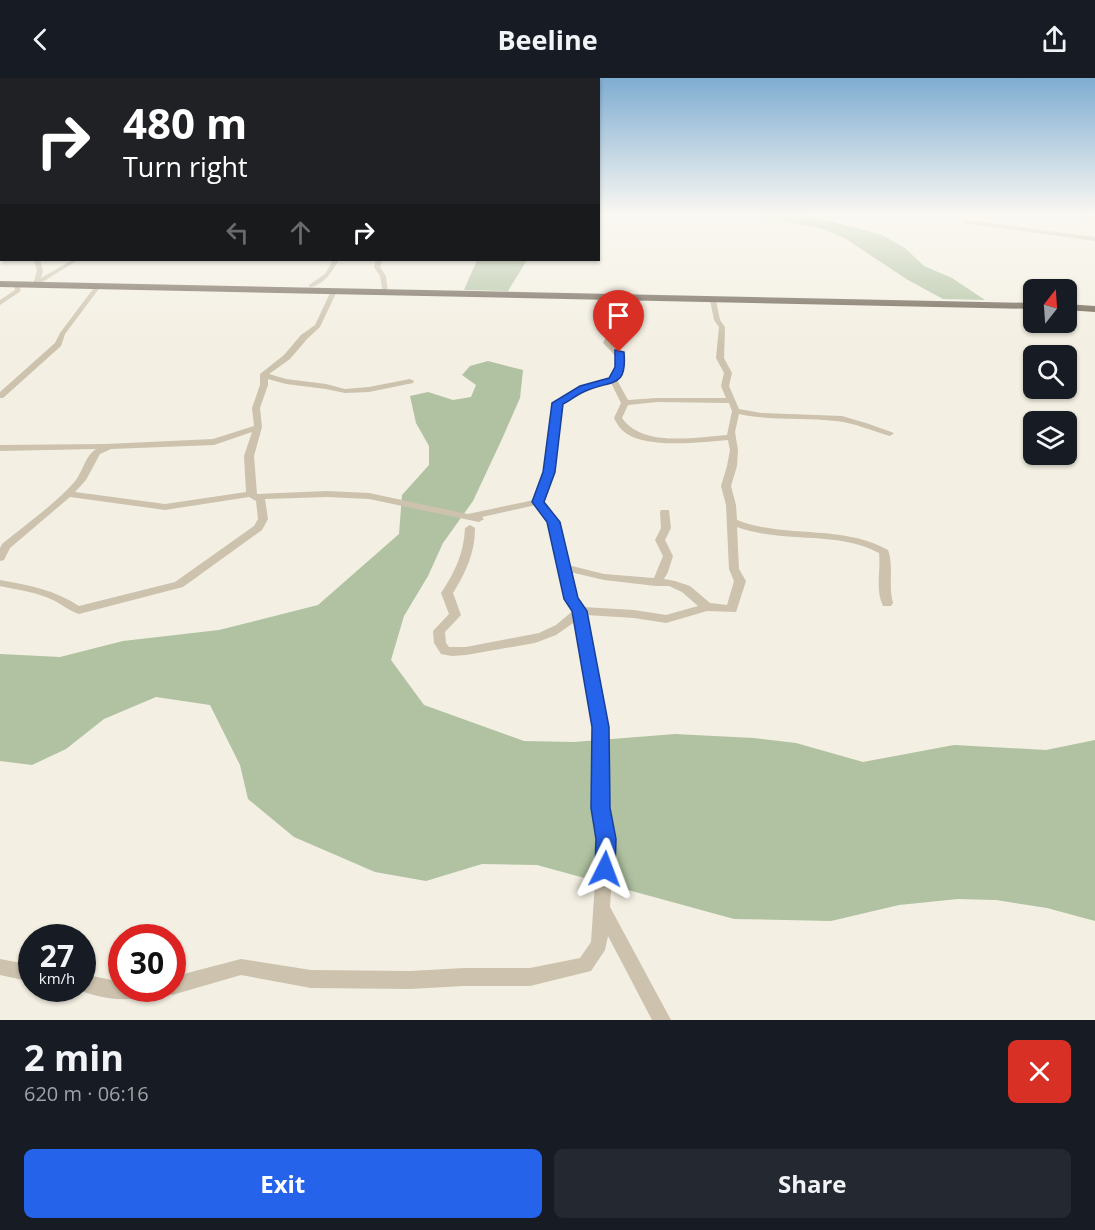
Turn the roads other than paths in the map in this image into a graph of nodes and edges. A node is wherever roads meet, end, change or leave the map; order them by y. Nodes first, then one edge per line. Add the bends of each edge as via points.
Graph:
1 (37, 261) edge
2 (73, 261) edge
3 (335, 261) edge
4 (379, 261) edge
5 (0, 284) edge
6 (16, 284) junction
7 (36, 284) junction
8 (98, 286) junction
9 (311, 286) dead end
10 (334, 291) junction
11 (386, 292) junction
12 (618, 297) junction
13 (713, 300) junction
14 (0, 303) edge
15 (1023, 306) edge
16 (1077, 308) edge
17 (1095, 309) edge
18 (264, 374) junction
19 (613, 380) junction
20 (410, 381) dead end
21 (0, 396) edge
22 (624, 403) junction
23 (734, 406) junction
24 (258, 427) junction
25 (890, 434) dead end
26 (732, 436) junction
27 (110, 446) junction
28 (0, 448) edge
29 (68, 494) junction
30 (253, 495) junction
31 (538, 502) junction
32 (665, 512) dead end
33 (479, 519) dead end
34 (732, 522) junction
35 (469, 523) junction
36 (0, 558) edge
37 (566, 568) junction
38 (0, 583) edge
39 (656, 583) junction
40 (888, 603) dead end
41 (707, 607) junction
42 (579, 611) junction
43 (601, 906) junction
44 (0, 967) edge
45 (18, 971) edge
46 (186, 982) edge
47 (662, 1020) edge

1 - 7 street via 40,271
2 - 7 street
3 - 9 street via 327,275
4 - 11 street via 377,267
5 - 6 highway
6 - 7 highway
6 - 14 street via 18,291
7 - 8 highway
8 - 10 highway
8 - 21 street via 58,344
10 - 11 highway
10 - 18 street via 318,326
11 - 12 highway
12 - 13 highway
12 - 19 street via 618,317 607,343 621,357 618,375
13 - 15 highway
13 - 23 street via 722,327 720,358 728,373 725,386
16 - 17 highway
18 - 20 street via 296,385 332,386 342,391
18 - 24 street via 256,408
19 - 22 street
19 - 31 street via 584,388 557,403 549,472
22 - 23 street via 657,400
22 - 26 street via 618,418 630,434 666,439
23 - 25 street via 753,416 834,418
23 - 26 street
24 - 27 street via 214,442
24 - 30 street via 249,456
26 - 34 street via 734,450 726,486
27 - 28 street
27 - 29 street via 96,452 81,480
29 - 30 street via 165,507
29 - 36 street via 6,546
30 - 35 street via 369,496
30 - 38 street via 261,500 263,512 258,528 179,585 80,610 34,590
31 - 35 street
31 - 37 street via 553,522
32 - 39 street via 666,528 660,540 668,556
33 - 35 street
34 - 40 street via 765,532 875,545 884,552 886,575 882,590
34 - 41 street via 734,569 740,581 732,609
35 - 42 street via 471,543 447,594 455,615 439,631 440,643 446,651 462,653 537,640 562,628
37 - 39 street
37 - 42 street via 571,599
39 - 41 street via 686,589
41 - 42 street via 666,619
42 - 43 street via 600,727 601,808 606,839
43 - 46 street via 598,944 585,965 530,977 311,979 241,967
43 - 47 street
44 - 45 street

